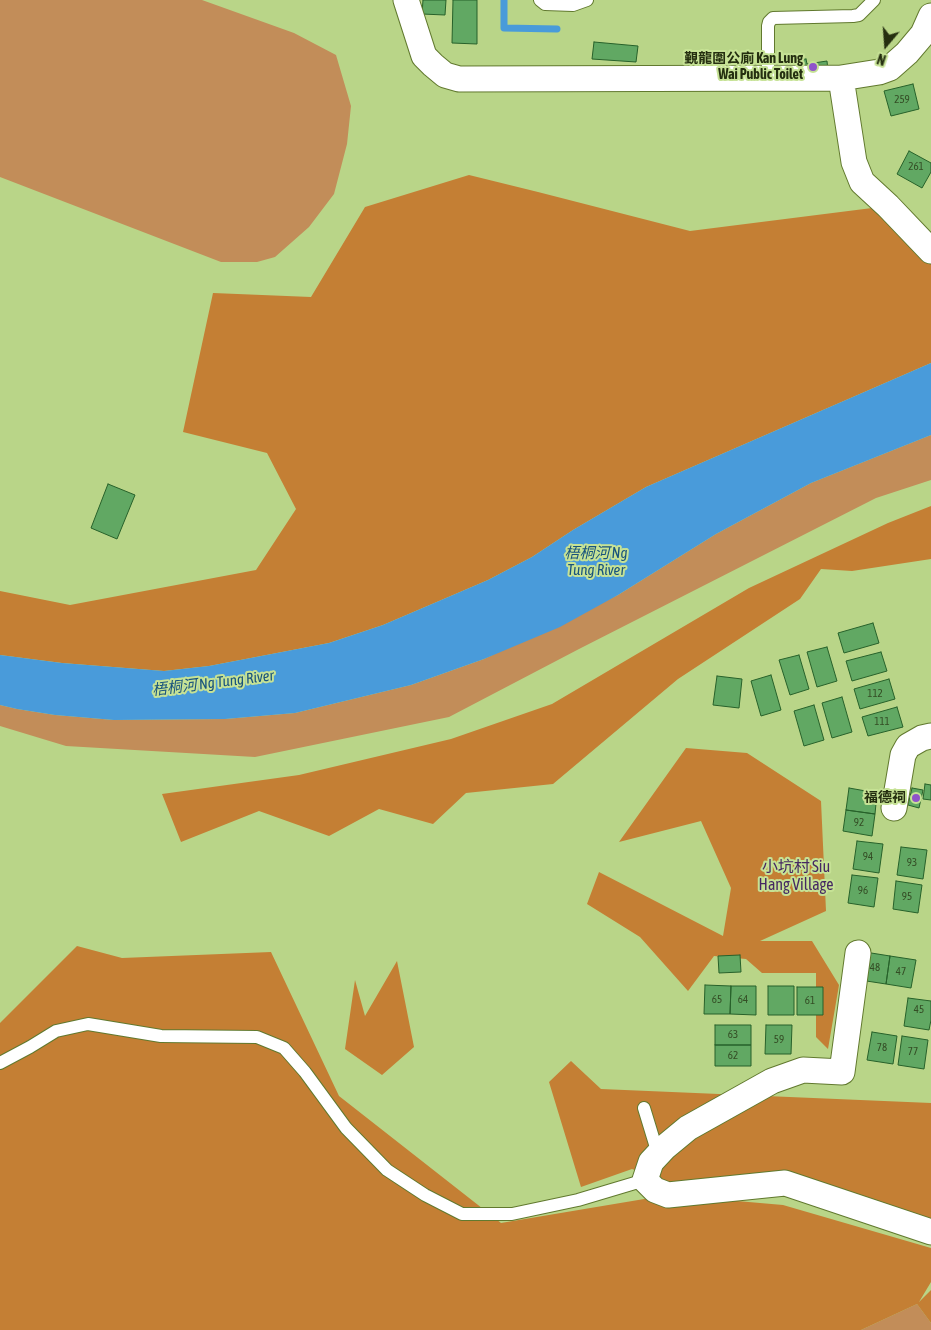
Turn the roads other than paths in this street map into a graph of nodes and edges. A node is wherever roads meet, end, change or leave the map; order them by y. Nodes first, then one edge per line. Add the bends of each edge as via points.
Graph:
1 (406, 0) edge
2 (540, 0) edge
3 (587, 0) edge
4 (874, 0) edge
5 (931, 16) edge
6 (768, 78) junction
7 (841, 78) junction
8 (931, 251) edge
9 (931, 736) edge
10 (894, 808) dead end
11 (858, 953) dead end
12 (0, 1062) edge
13 (644, 1108) dead end
14 (658, 1154) junction
15 (645, 1180) junction
16 (931, 1232) edge

1 - 6 street via 424,56 445,75 459,80
2 - 3 lane via 545,4 573,4
4 - 6 lane via 853,16 773,18 768,26
5 - 7 street via 923,34 890,68
6 - 7 street
7 - 8 street via 854,162 862,182
9 - 10 street via 908,746 903,755
11 - 14 street via 842,1072 803,1070 772,1081 688,1128
12 - 15 lane via 56,1031 88,1024 161,1036 257,1037 284,1048 346,1128 387,1170 462,1214 512,1214 578,1200
13 - 14 lane
14 - 15 street via 651,1162
15 - 16 street via 668,1195 785,1183

